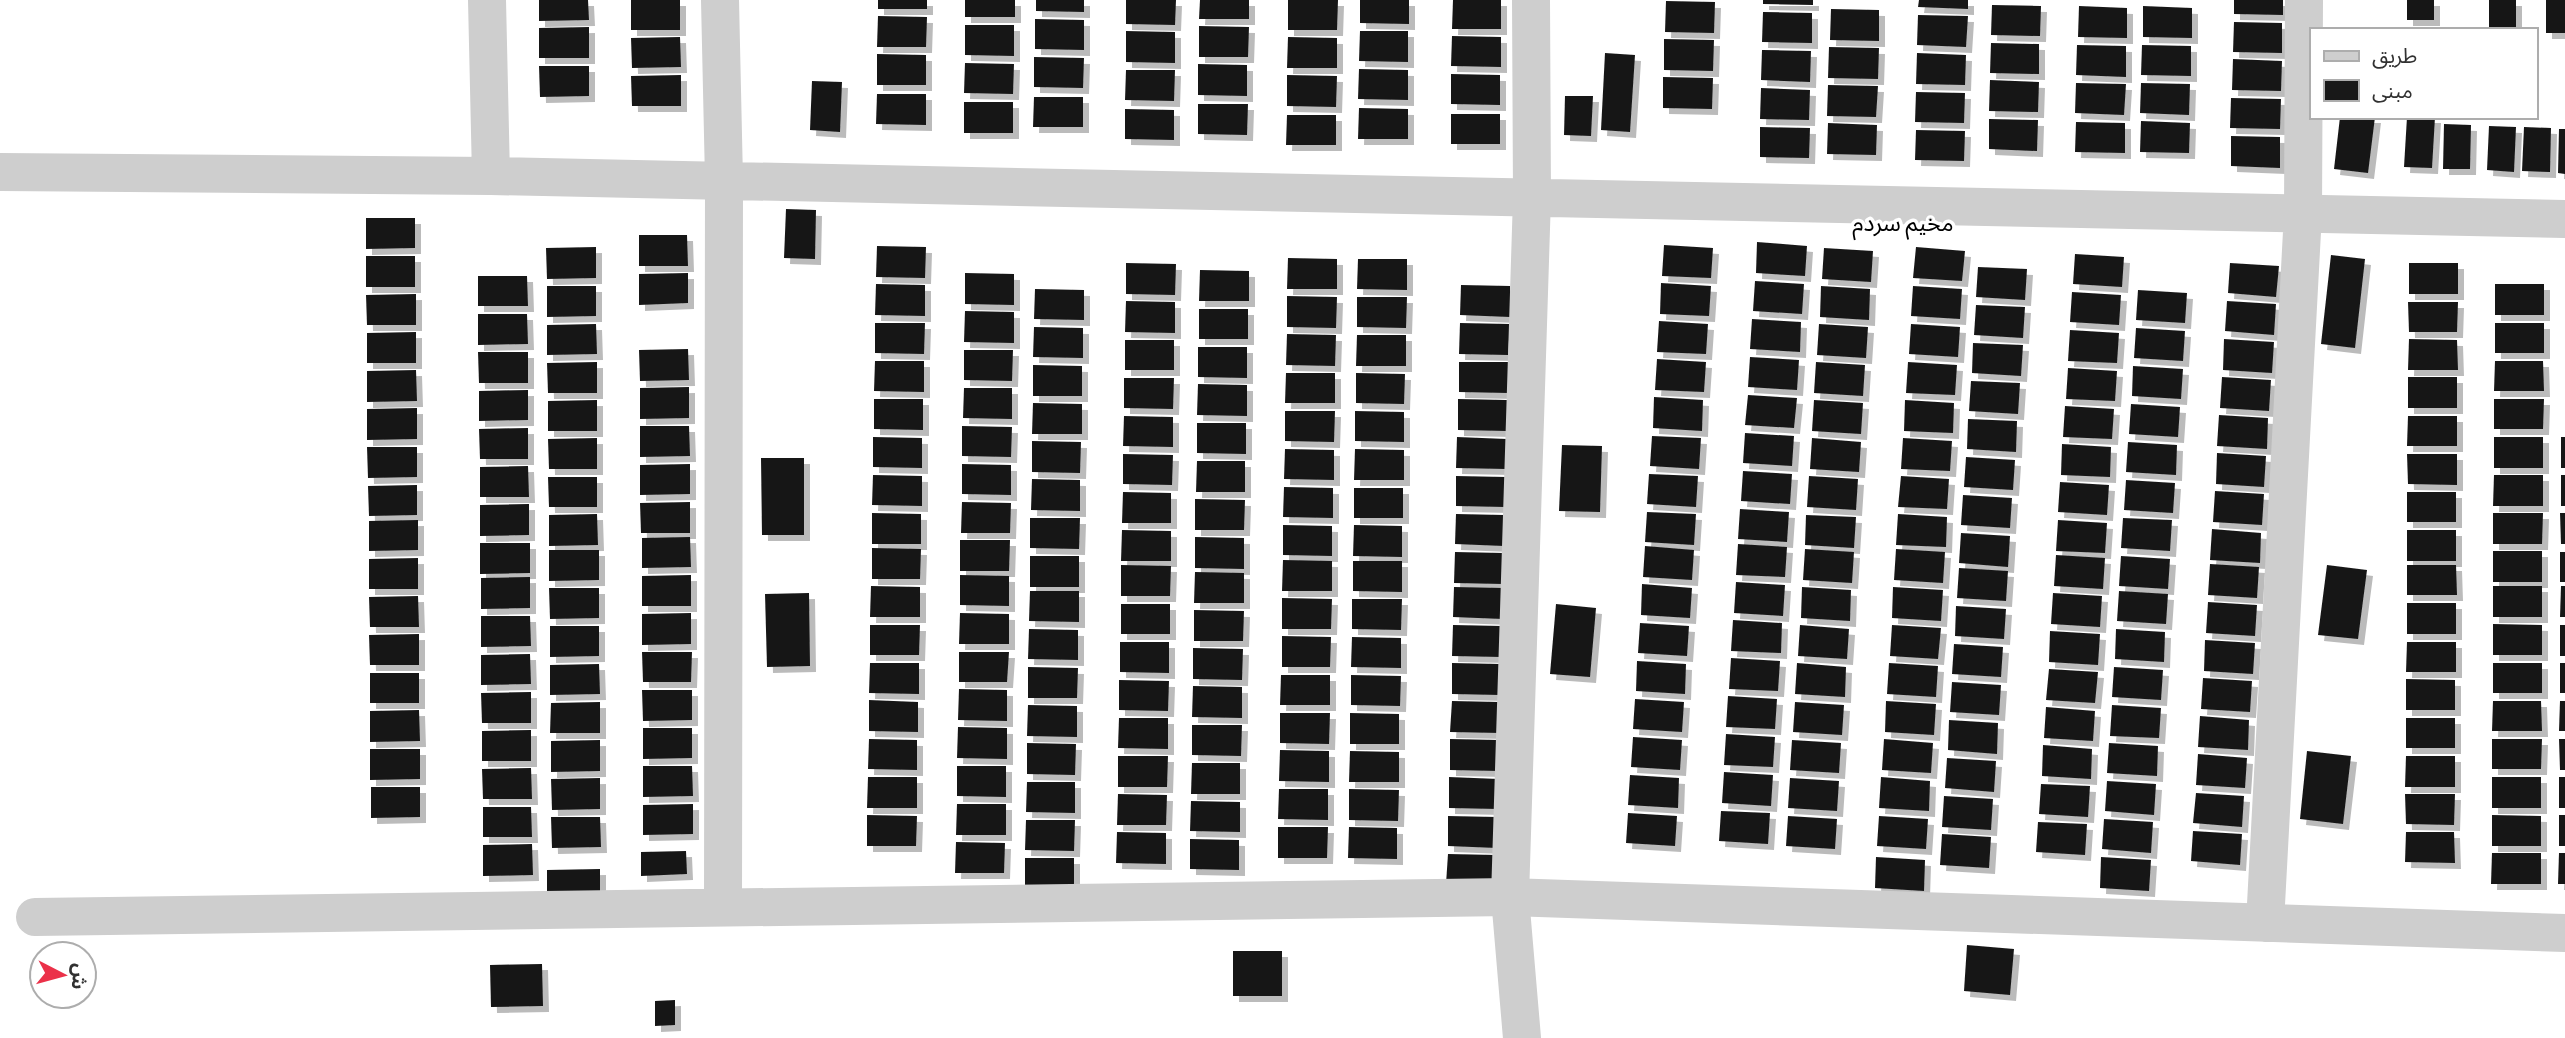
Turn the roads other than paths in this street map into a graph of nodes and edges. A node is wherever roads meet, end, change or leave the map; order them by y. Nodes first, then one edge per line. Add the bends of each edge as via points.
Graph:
1 (487, 0) edge
2 (720, 0) edge
3 (1531, 0) edge
4 (2304, 0) edge
5 (0, 172) edge
6 (491, 176) junction
7 (724, 180) junction
8 (1532, 197) junction
9 (2303, 213) junction
10 (2565, 219) edge
11 (1510, 897) junction
12 (723, 907) junction
13 (35, 916) dead end
14 (2265, 923) junction
15 (2565, 933) edge
16 (1522, 1038) edge

1 - 6 lane
2 - 7 lane
3 - 8 lane
4 - 9 lane
5 - 6 lane
6 - 7 lane
7 - 8 lane
7 - 12 lane
8 - 9 lane
8 - 11 lane
9 - 10 lane
9 - 14 lane
11 - 12 lane
11 - 14 lane
11 - 16 lane
12 - 13 lane
14 - 15 lane

